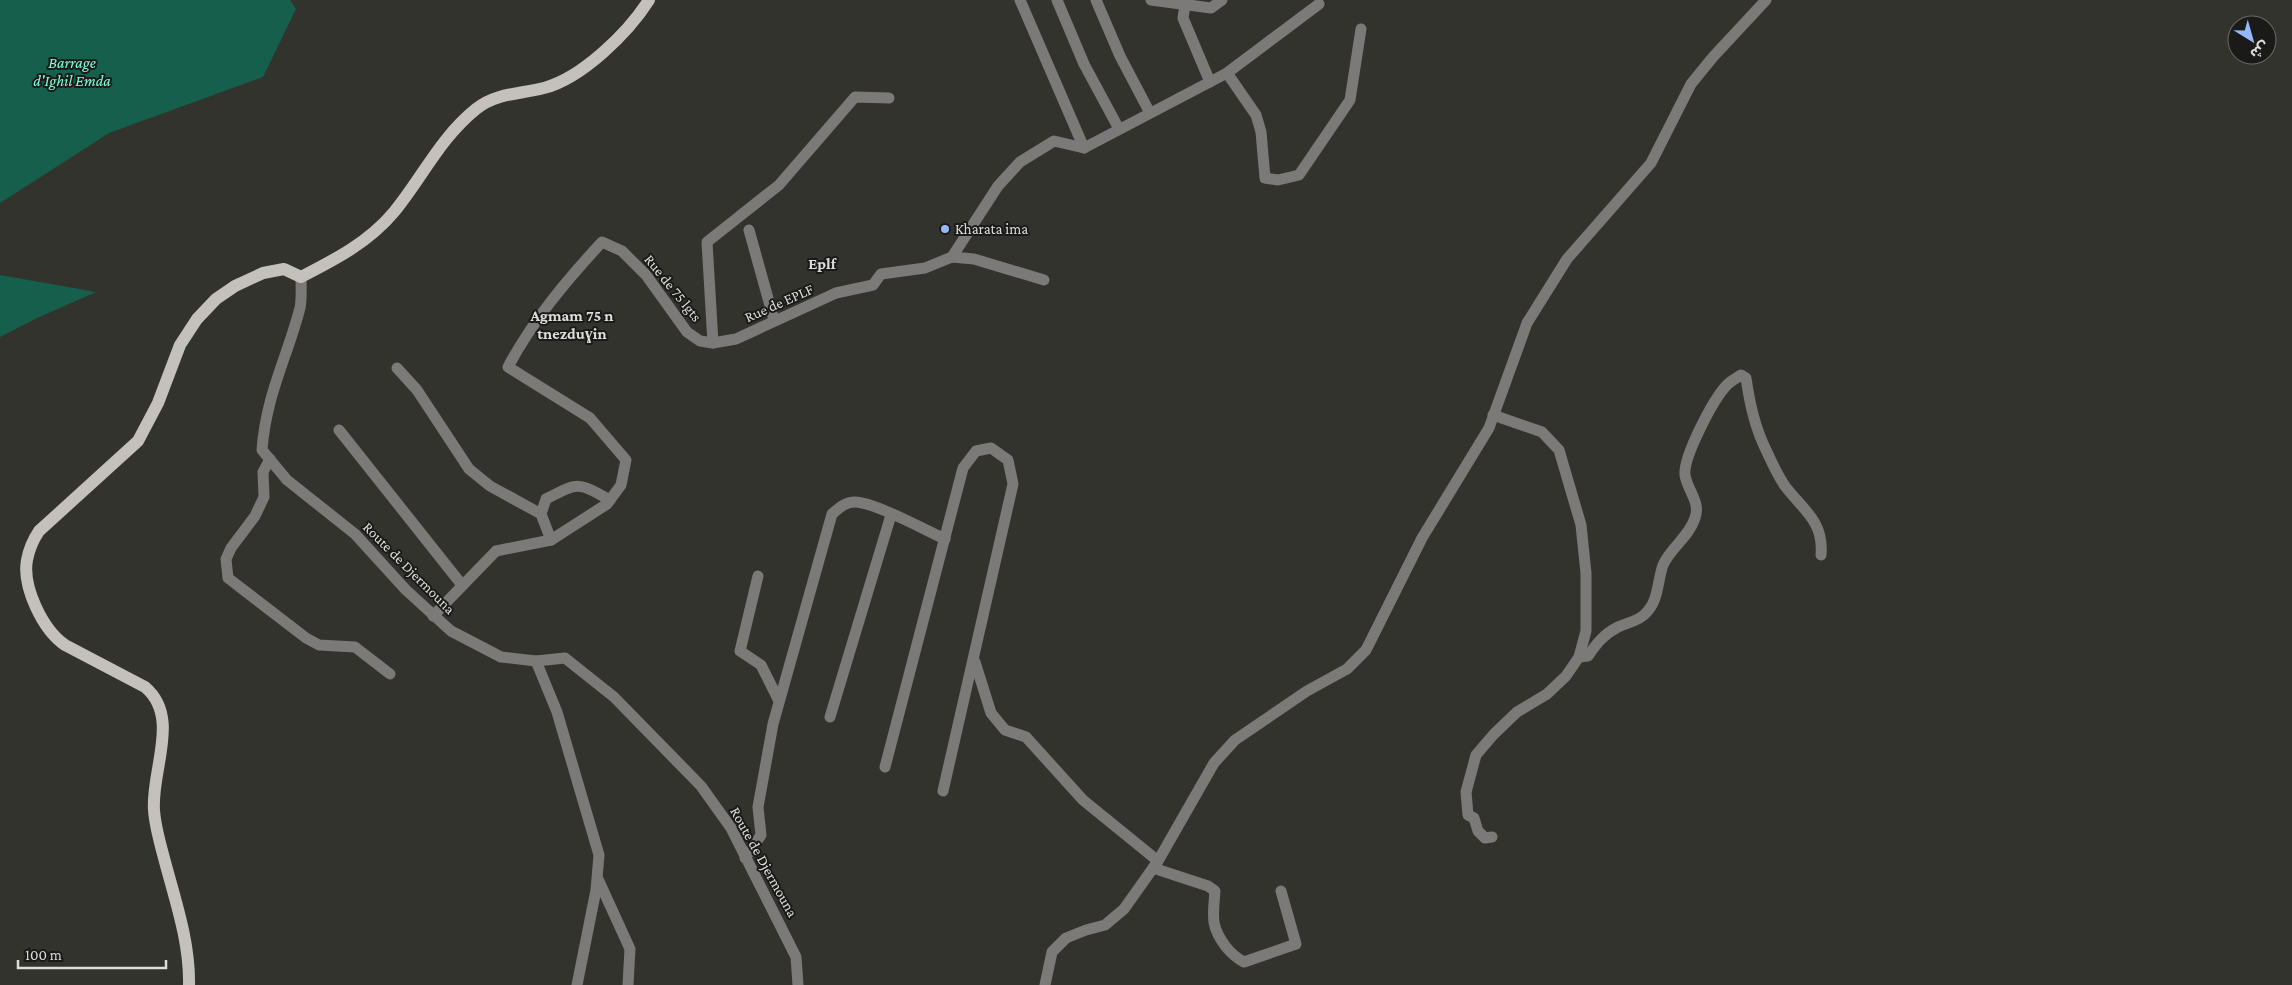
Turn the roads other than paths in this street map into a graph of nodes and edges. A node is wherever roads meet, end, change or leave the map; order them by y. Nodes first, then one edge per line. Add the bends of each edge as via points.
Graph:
1 (649, 0) edge
2 (1020, 0) edge
3 (1057, 0) edge
4 (1096, 0) edge
5 (1151, 0) edge
6 (1222, 0) edge
7 (1766, 0) edge
8 (1319, 4) dead end
9 (1185, 5) junction
10 (1361, 29) dead end
11 (1227, 73) junction
12 (1210, 82) junction
13 (889, 98) dead end
14 (1150, 113) junction
15 (1119, 130) junction
16 (1084, 148) junction
17 (749, 230) dead end
18 (952, 257) junction
19 (301, 277) junction
20 (1044, 280) dead end
21 (774, 320) junction
22 (713, 343) junction
23 (397, 368) dead end
24 (1493, 415) junction
25 (338, 430) dead end
26 (270, 459) junction
27 (610, 500) junction
28 (541, 514) junction
29 (891, 515) junction
30 (945, 539) junction
31 (551, 540) junction
32 (1821, 555) dead end
33 (758, 576) dead end
34 (462, 585) junction
35 (433, 616) junction
36 (1579, 657) junction
37 (536, 660) junction
38 (975, 661) junction
39 (390, 674) dead end
40 (779, 701) junction
41 (830, 717) dead end
42 (885, 767) dead end
43 (944, 791) dead end
44 (1492, 837) dead end
45 (745, 858) junction
46 (1155, 864) junction
47 (597, 877) junction
48 (1281, 891) dead end
49 (190, 985) edge
50 (577, 985) edge
51 (628, 985) edge
52 (798, 985) edge
53 (1045, 985) edge

1 - 19 main road via 631,24 575,74 559,83 508,94 477,108 452,130 394,212 379,227 347,253
2 - 16 street
3 - 15 street via 1084,64
4 - 14 street
5 - 9 street
6 - 9 street via 1211,8
7 - 24 street via 1691,84 1651,163 1567,258 1528,323
8 - 11 street
9 - 12 street via 1183,18
10 - 11 street via 1350,100 1299,175 1278,180 1265,178 1261,132 1256,115
11 - 12 street
12 - 14 street
13 - 22 street, Rue de 75 lgts via 855,97 780,185 707,242
14 - 15 street
15 - 16 street
16 - 18 street via 1054,141 1020,162 998,186
17 - 21 street
18 - 20 street via 974,259
18 - 21 street, Rue de EPLF via 925,268 881,274 873,285 836,294
19 - 26 street, Route de Djermouna via 300,306 273,387 264,427 262,450
19 - 49 main road via 284,269 263,273 235,286 197,319 180,345 158,403 138,440 39,531 30,544 26,562 37,608 54,638 145,687 161,707 162,738 153,809 184,938
21 - 22 street, Rue de EPLF via 736,339
22 - 27 street, Rue de 75 lgts via 700,341 687,332 646,275 622,251 602,242 563,283 524,337 508,367 590,418 626,460 621,485
23 - 28 street via 417,390 469,469 490,486
24 - 36 street via 1542,432 1559,450 1581,525 1586,573 1586,631
24 - 46 street via 1489,428 1422,538 1366,650 1347,670 1300,695 1235,740 1214,763
25 - 34 street
26 - 35 street, Route de Djermouna via 287,480 356,534
26 - 39 street via 263,472 264,497 226,559 228,578 306,638 319,645 355,647
27 - 28 street via 584,486 572,485 546,499
27 - 31 street, Rue de 75 lgts
28 - 31 street
29 - 30 street
29 - 40 street via 870,504 855,502 843,505 832,514
29 - 41 street
30 - 38 street via 964,468 976,451 991,448 1008,460 1013,484
30 - 42 street
31 - 34 street, Rue de 75 lgts via 496,551
32 - 36 street via 1817,524 1785,485 1767,451 1754,423 1746,378 1742,375 1726,385 1689,454 1685,472 1687,487 1696,501 1696,516 1687,535 1664,564 1654,603 1644,616 1617,627 1600,638 1588,656
33 - 40 street via 740,651 762,665
34 - 35 street, Rue de 75 lgts
35 - 37 street, Route de Djermouna via 451,631 501,657
36 - 44 street via 1566,676 1547,694 1517,712 1476,756 1466,792 1468,815 1474,818 1484,838
37 - 45 street, Route de Djermouna via 565,658 614,697 701,786 732,828
37 - 47 street via 557,712 589,817 599,855
38 - 43 street
38 - 46 street via 991,713 1005,730 1026,737 1083,800
40 - 45 street via 758,807 760,835
45 - 52 street, Route de Djermouna via 796,957
46 - 48 street via 1215,891 1213,922 1216,933 1235,958 1244,962 1296,944
46 - 53 street via 1124,909 1105,925 1066,938 1052,952
47 - 50 street
47 - 51 street via 630,949

